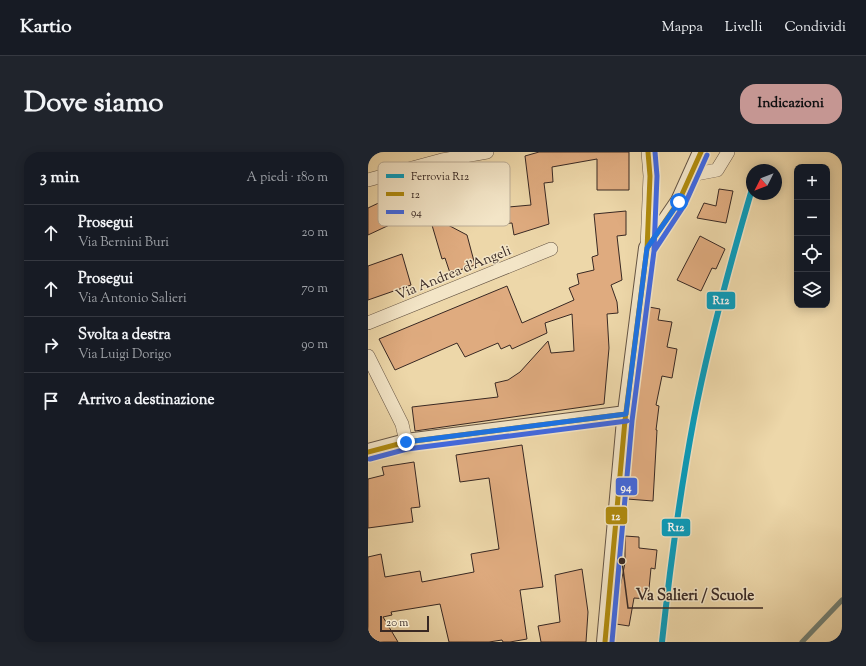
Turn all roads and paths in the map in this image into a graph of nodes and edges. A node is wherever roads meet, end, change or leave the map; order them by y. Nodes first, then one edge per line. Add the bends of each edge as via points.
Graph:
1 (487, 152) edge
2 (648, 152) edge
3 (701, 152) edge
4 (728, 152) edge
5 (441, 156) edge
6 (423, 162) edge
7 (690, 175) junction
8 (378, 177) edge
9 (368, 180) edge
10 (647, 248) junction
11 (551, 250) dead end
12 (368, 323) edge
13 (368, 356) edge
14 (626, 414) junction
15 (406, 442) junction
16 (368, 452) edge
17 (606, 642) edge

1 - 5 street
2 - 10 street via 650,176
3 - 7 street
4 - 7 street via 718,170
5 - 6 street
7 - 10 street via 679,202
8 - 9 street
10 - 14 street
11 - 12 street, Via Andrea d'Angeli
13 - 15 street via 402,424
14 - 15 street
14 - 17 street
15 - 16 street

